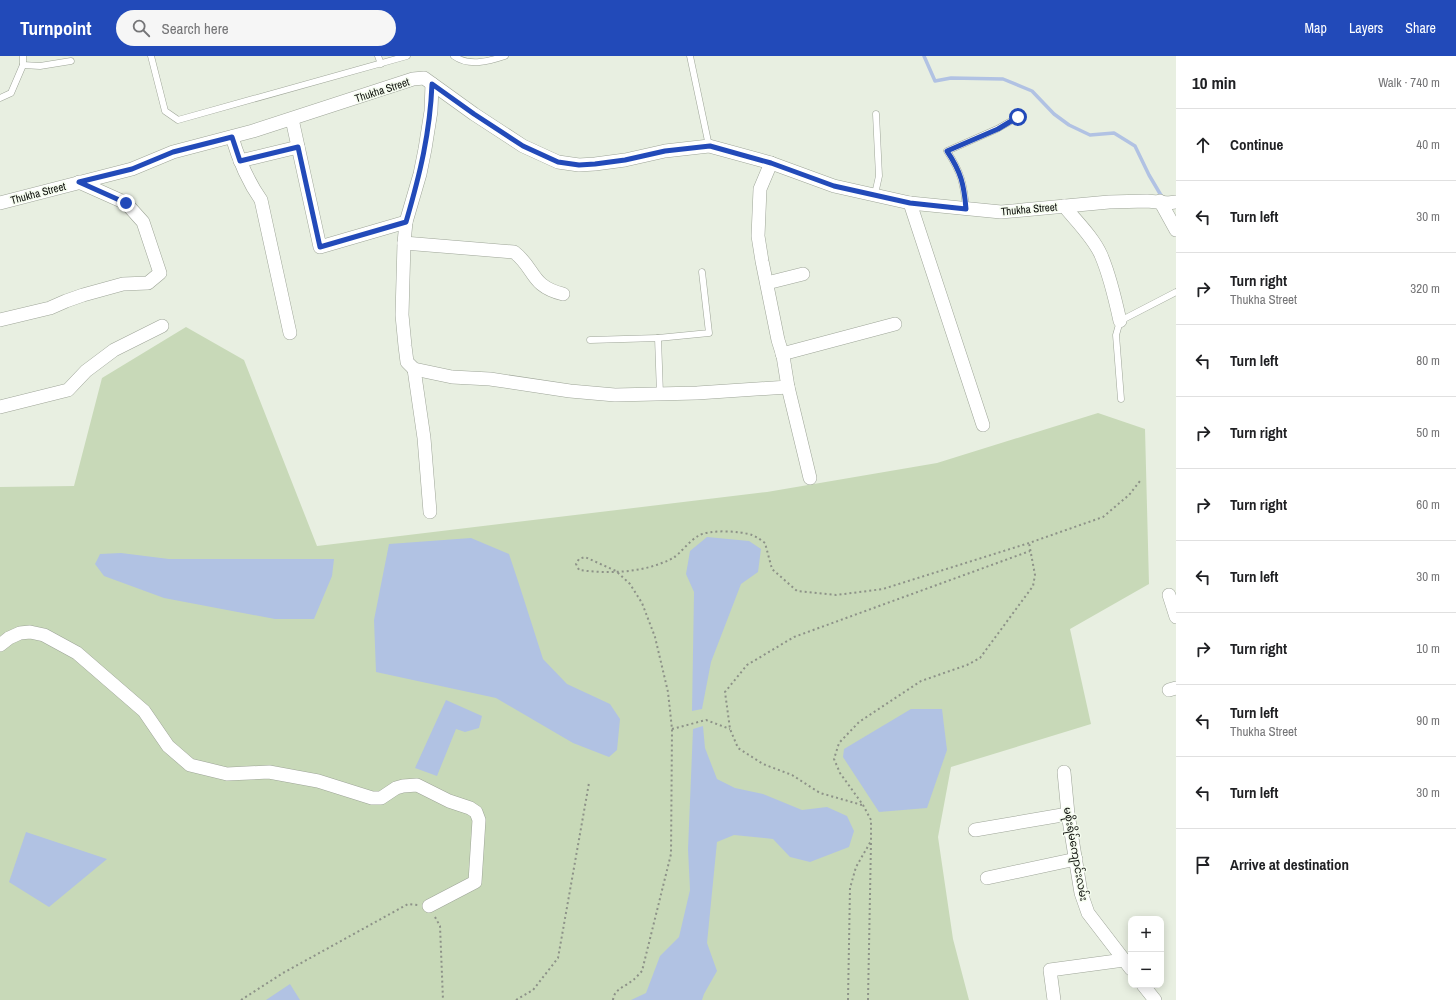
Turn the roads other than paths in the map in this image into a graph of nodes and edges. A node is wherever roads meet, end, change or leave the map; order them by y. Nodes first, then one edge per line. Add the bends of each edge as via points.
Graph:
1 (23, 56) edge
2 (151, 56) edge
3 (378, 56) edge
4 (407, 56) edge
5 (454, 56) edge
6 (505, 56) edge
7 (690, 56) edge
8 (70, 62) dead end
9 (381, 64) junction
10 (23, 65) junction
11 (432, 84) junction
12 (0, 98) edge
13 (876, 114) dead end
14 (1018, 117) dead end
15 (292, 119) junction
16 (232, 137) junction
17 (710, 146) junction
18 (298, 147) junction
19 (240, 161) junction
20 (771, 163) junction
21 (79, 182) junction
22 (875, 194) junction
23 (1160, 202) junction
24 (1176, 202) edge
25 (0, 203) edge
26 (910, 203) junction
27 (1064, 206) junction
28 (966, 209) junction
29 (406, 222) junction
30 (1176, 230) edge
31 (404, 243) junction
32 (702, 272) dead end
33 (804, 274) dead end
34 (768, 283) junction
35 (1176, 292) edge
36 (563, 294) dead end
37 (0, 320) edge
38 (1120, 321) junction
39 (895, 324) dead end
40 (162, 326) dead end
41 (290, 333) dead end
42 (658, 338) junction
43 (590, 340) dead end
44 (782, 354) junction
45 (414, 369) junction
46 (788, 387) junction
47 (660, 394) junction
48 (1121, 399) dead end
49 (0, 406) edge
50 (983, 425) dead end
51 (810, 478) dead end
52 (430, 512) dead end
53 (1169, 595) dead end
54 (1176, 617) edge
55 (0, 645) edge
56 (1064, 772) dead end
57 (1068, 814) junction
58 (975, 830) dead end
59 (1076, 859) junction
60 (987, 878) dead end
61 (429, 906) road end
62 (1127, 965) edge
63 (1145, 988) edge
64 (1054, 1000) edge
65 (1155, 1000) edge

1 - 10 lane
2 - 9 lane via 165,111 178,120
3 - 9 lane
4 - 9 lane
5 - 6 lane via 459,60 483,63
7 - 17 lane
8 - 10 lane via 40,66
10 - 12 lane via 11,92
11 - 15 street, Thukha Street via 424,78 413,79
11 - 17 street, Thukha Street via 523,146 558,162 595,164 665,151
11 - 29 street via 425,149
13 - 22 lane via 879,176
14 - 28 lane via 998,129 947,151 961,175
15 - 16 street, Thukha Street
15 - 18 street
16 - 19 street
16 - 21 street, Thukha Street via 173,152 132,169
17 - 20 street, Thukha Street
18 - 19 street
18 - 29 street via 320,247
19 - 41 street via 249,184 261,200
20 - 22 street, Thukha Street via 834,186
20 - 34 street via 760,189 758,215 759,242
21 - 25 street, Thukha Street
21 - 37 street via 126,203 143,222 160,273 148,283 123,284 83,294 50,308
22 - 26 street, Thukha Street
23 - 24 street, Thukha Street
23 - 27 street, Thukha Street via 1109,202
23 - 30 street
26 - 28 street, Thukha Street
26 - 50 street
27 - 28 street, Thukha Street via 1001,212
27 - 38 street via 1100,254 1112,286
29 - 31 street
31 - 36 street via 514,252 544,288
31 - 45 street via 403,323 407,362
32 - 42 lane via 709,333
33 - 34 street
34 - 44 street
35 - 38 lane
38 - 48 lane via 1116,335
39 - 44 street
40 - 49 street via 114,350 68,390
42 - 43 lane
42 - 47 lane
44 - 46 street
45 - 47 street via 570,391 615,395
45 - 52 street via 424,438
46 - 47 street
46 - 51 street
53 - 54 street
55 - 61 street via 9,638 30,632 44,635 77,653 144,712 168,746 190,765 227,774 268,772 318,781 372,798 381,798 403,786 417,786 470,808 476,812 479,820 475,882
56 - 57 street, မစိုးရိမ်ကျောင်းလမ်း
57 - 58 street
57 - 59 street, မစိုးရိမ်ကျောင်းလမ်း
59 - 60 street
59 - 62 street, မစိုးရိမ်ကျောင်းလမ်း via 1088,913
62 - 64 street via 1050,970
63 - 65 street

